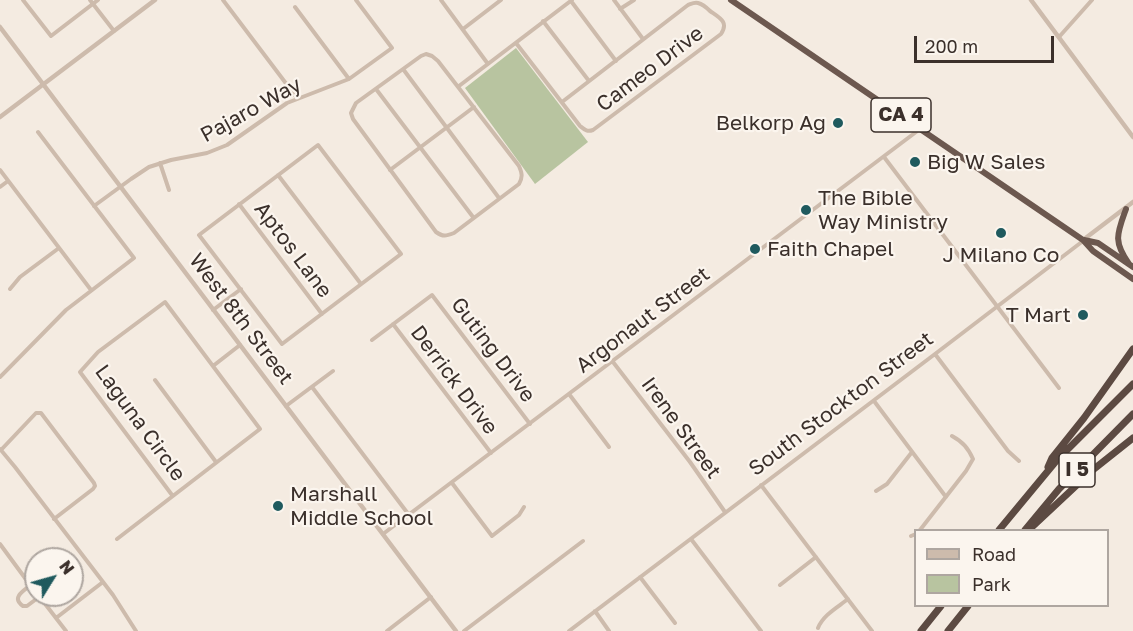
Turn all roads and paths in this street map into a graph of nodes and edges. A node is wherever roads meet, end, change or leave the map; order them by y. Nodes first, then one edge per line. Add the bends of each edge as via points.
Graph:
1 (24, 0) edge
2 (99, 0) edge
3 (155, 0) edge
4 (223, 0) edge
5 (356, 0) edge
6 (441, 0) edge
7 (501, 0) edge
8 (571, 0) edge
9 (614, 0) edge
10 (634, 0) edge
11 (731, 0) edge
12 (1031, 0) edge
13 (1092, 0) edge
14 (92, 2) edge
15 (295, 7) dead end
16 (620, 9) junction
17 (543, 21) junction
18 (0, 27) edge
19 (463, 29) junction
20 (114, 31) junction
21 (1058, 37) junction
22 (644, 39) junction
23 (516, 42) junction
24 (616, 61) junction
25 (488, 64) junction
26 (403, 69) junction
27 (349, 79) junction
28 (589, 81) junction
29 (43, 85) junction
30 (459, 86) junction
31 (376, 89) junction
32 (297, 98) junction
33 (562, 102) junction
34 (474, 108) junction
35 (0, 117) edge
36 (446, 128) junction
37 (920, 128) junction
38 (38, 132) dead end
39 (1133, 136) edge
40 (421, 148) junction
41 (884, 156) junction
42 (160, 163) junction
43 (0, 170) edge
44 (390, 170) junction
45 (278, 175) junction
46 (8, 181) junction
47 (120, 186) junction
48 (0, 187) edge
49 (169, 190) dead end
50 (499, 198) junction
51 (1133, 202) edge
52 (239, 204) junction
53 (94, 206) junction
54 (1126, 209) junction
55 (473, 217) junction
56 (1083, 240) junction
57 (59, 248) junction
58 (1131, 266) edge
59 (1133, 279) edge
60 (361, 284) junction
61 (10, 289) dead end
62 (241, 289) junction
63 (91, 290) junction
64 (997, 306) junction
65 (213, 310) junction
66 (322, 314) junction
67 (393, 324) junction
68 (372, 340) dead end
69 (240, 345) junction
70 (1133, 349) edge
71 (935, 354) junction
72 (612, 361) junction
73 (213, 366) junction
74 (333, 371) dead end
75 (1, 373) edge
76 (156, 381) dead end
77 (1133, 384) edge
78 (312, 387) junction
79 (1059, 388) dead end
80 (569, 394) junction
81 (874, 400) junction
82 (286, 406) junction
83 (1133, 414) edge
84 (530, 424) junction
85 (952, 436) dead end
86 (1133, 438) edge
87 (609, 447) dead end
88 (0, 450) edge
89 (912, 452) junction
90 (491, 453) junction
91 (1018, 461) dead end
92 (216, 462) junction
93 (1044, 475) junction
94 (452, 483) junction
95 (761, 485) junction
96 (876, 491) dead end
97 (172, 495) junction
98 (946, 497) junction
99 (524, 507) dead end
100 (725, 512) junction
101 (409, 515) junction
102 (54, 519) junction
103 (922, 529) edge
104 (1001, 529) edge
105 (1029, 529) edge
106 (1029, 529) edge
107 (383, 534) junction
108 (117, 538) dead end
109 (691, 538) junction
110 (583, 541) dead end
111 (0, 545) edge
112 (816, 557) junction
113 (24, 576) edge
114 (640, 577) junction
115 (103, 582) junction
116 (780, 585) dead end
117 (24, 590) edge
118 (431, 597) junction
119 (848, 599) junction
120 (24, 606) edge
121 (47, 607) edge
122 (939, 607) edge
123 (967, 607) edge
124 (595, 611) junction
125 (56, 618) junction
126 (675, 623) dead end
127 (818, 628) dead end
128 (66, 631) edge
129 (136, 631) edge
130 (387, 631) edge
131 (456, 631) edge
132 (464, 631) edge
133 (569, 631) edge
134 (609, 631) edge
135 (760, 631) edge
136 (872, 631) edge
137 (921, 631) edge
138 (948, 631) edge

1 - 14 street via 51,36
2 - 14 street
3 - 20 street
4 - 32 street
5 - 27 street, Pajaro Way via 392,48
6 - 19 street
7 - 19 street
8 - 17 street
8 - 24 street
9 - 16 street
10 - 16 street
11 - 37 highway, CA 4
12 - 21 street
13 - 21 street
14 - 20 street
15 - 27 street
16 - 22 street
17 - 23 street
17 - 28 street
18 - 29 street, West 8th Street
19 - 25 street
20 - 29 street
21 - 39 street
22 - 24 street
22 - 33 street, Cameo Drive via 695,3 720,18 724,26 721,34 593,130 580,126
23 - 25 street
23 - 33 street
24 - 28 street
25 - 30 street
26 - 30 street via 426,54 438,60
26 - 31 street
26 - 36 street
27 - 32 street, Pajaro Way
28 - 33 street
29 - 35 street
29 - 47 street, West 8th Street
30 - 34 street
31 - 40 street
31 - 44 street via 356,103 351,113
32 - 42 street, Pajaro Way via 227,145
34 - 36 street
34 - 50 street via 522,172 519,184
36 - 40 street
36 - 50 street
37 - 41 street, Argonaut Street
37 - 56 highway, CA 4
38 - 53 street
40 - 44 street
40 - 55 street
41 - 64 street
41 - 72 street, Argonaut Street
42 - 47 street, Pajaro Way
42 - 49 street
43 - 46 street
44 - 55 street via 441,236 454,233
45 - 52 street
45 - 60 street
45 - 60 street via 318,145 353,190 401,254
46 - 48 street
46 - 57 street
47 - 53 street, Pajaro Way
47 - 65 street, West 8th Street
50 - 55 street
51 - 54 street, South Stockton Street
52 - 62 street via 200,235
52 - 66 street, Aptos Lane
53 - 63 street via 134,258
54 - 56 street, South Stockton Street
54 - 58 highway via 1117,236 1122,254
56 - 58 highway, CA 4 via 1098,243
56 - 59 highway, CA 4
56 - 64 street, South Stockton Street
57 - 61 street
57 - 63 street
60 - 66 street
62 - 65 street
62 - 66 street via 282,344
63 - 75 street
64 - 71 street, South Stockton Street
64 - 79 street
65 - 69 street, West 8th Street
67 - 68 street
67 - 84 street, Guting Drive via 432,295
67 - 90 street, Derrick Drive
69 - 73 street
69 - 82 street, West 8th Street
70 - 93 highway via 1052,458
71 - 81 street, South Stockton Street
71 - 91 street
72 - 80 street, Argonaut Street
72 - 100 street, Irene Street
73 - 92 street, Laguna Circle via 260,429
73 - 97 street, Laguna Circle via 165,302 98,352 80,372
74 - 78 street
76 - 92 street
77 - 93 highway, I 5
78 - 82 street
78 - 101 street
80 - 84 street, Argonaut Street
80 - 87 street
81 - 89 street
81 - 95 street, South Stockton Street
82 - 107 street, West 8th Street
83 - 105 highway, I 5 via 1059,489
84 - 90 street, Argonaut Street
85 - 98 street via 962,441 973,459
86 - 106 highway
88 - 102 street
88 - 102 street via 36,413 41,413 95,486
89 - 96 street via 887,484
89 - 98 street
90 - 94 street, Argonaut Street
92 - 97 street, Laguna Circle
93 - 104 highway, I 5
94 - 99 street via 492,536
94 - 101 street, Argonaut Street
95 - 100 street, South Stockton Street
95 - 112 street
97 - 108 street
98 - 103 street
100 - 109 street, South Stockton Street
101 - 107 street, Argonaut Street
102 - 115 street
107 - 118 street, West 8th Street
109 - 114 street, South Stockton Street
109 - 135 street
110 - 132 street
111 - 113 street
112 - 116 street
112 - 119 street
114 - 124 street, South Stockton Street
114 - 126 street
115 - 125 street
115 - 129 street
117 - 120 street via 17,599
118 - 130 street
118 - 131 street, West 8th Street
119 - 127 street via 826,616
119 - 136 street
121 - 125 street
122 - 137 highway
123 - 138 highway
124 - 133 street, South Stockton Street
124 - 134 street
125 - 128 street

